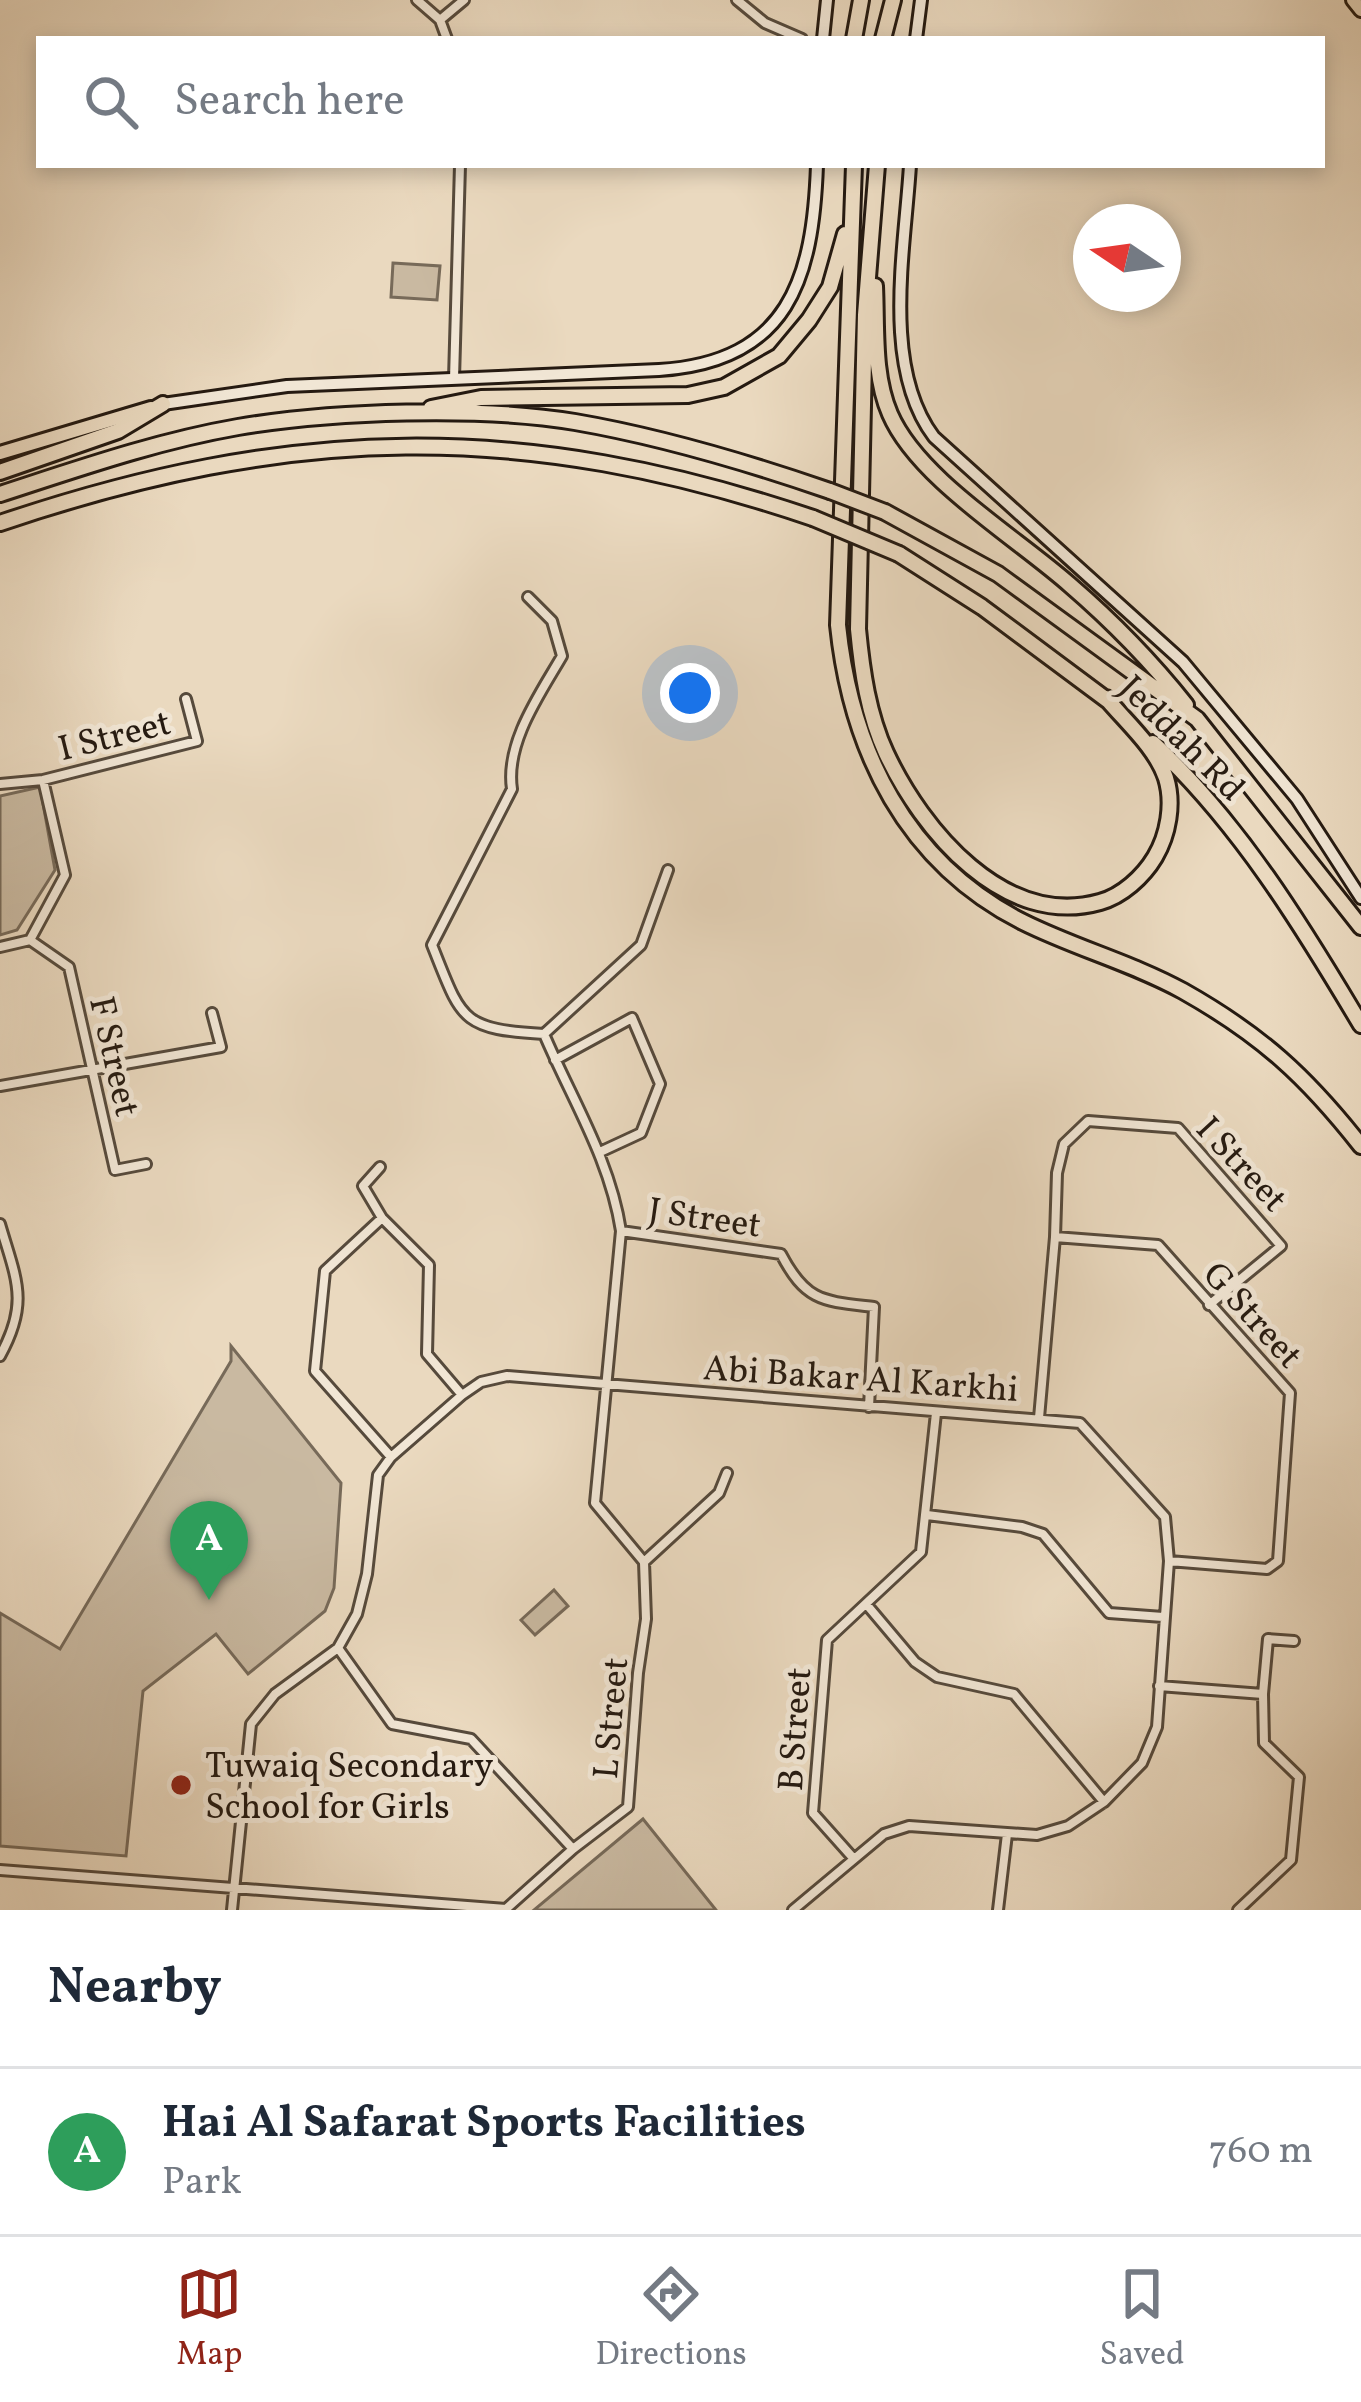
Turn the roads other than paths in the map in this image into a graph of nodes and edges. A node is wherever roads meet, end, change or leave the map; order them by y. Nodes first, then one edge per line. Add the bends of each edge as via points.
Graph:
1 (417, 0) edge
2 (464, 0) edge
3 (737, 0) edge
4 (827, 0) edge
5 (857, 0) edge
6 (891, 0) edge
7 (921, 0) edge
8 (1353, 0) edge
9 (1361, 10) edge
10 (440, 20) junction
11 (446, 36) edge
12 (795, 36) edge
13 (823, 36) edge
14 (854, 36) edge
15 (884, 36) edge
16 (916, 36) edge
17 (460, 168) edge
18 (818, 168) edge
19 (877, 168) edge
20 (910, 168) edge
21 (853, 173) edge
22 (874, 227) junction
23 (454, 379) junction
24 (164, 404) junction
25 (409, 413) junction
26 (0, 453) edge
27 (0, 472) edge
28 (0, 494) edge
29 (0, 523) edge
30 (528, 598) dead end
31 (1106, 698) junction
32 (186, 699) dead end
33 (1197, 719) junction
34 (44, 780) junction
35 (0, 784) edge
36 (668, 870) dead end
37 (1361, 898) edge
38 (1361, 927) edge
39 (30, 940) junction
40 (0, 947) edge
41 (212, 1013) dead end
42 (1361, 1025) edge
43 (544, 1034) junction
44 (555, 1060) junction
45 (90, 1072) junction
46 (0, 1086) edge
47 (1361, 1146) edge
48 (600, 1152) junction
49 (146, 1164) dead end
50 (380, 1167) dead end
51 (382, 1218) junction
52 (0, 1224) edge
53 (621, 1232) junction
54 (1055, 1237) junction
55 (1209, 1305) junction
56 (0, 1356) edge
57 (606, 1384) junction
58 (463, 1395) junction
59 (869, 1407) junction
60 (936, 1413) junction
61 (1039, 1418) junction
62 (392, 1457) junction
63 (727, 1473) dead end
64 (927, 1515) junction
65 (1169, 1561) junction
66 (644, 1562) junction
67 (867, 1605) junction
68 (1162, 1617) junction
69 (1294, 1640) dead end
70 (338, 1648) junction
71 (1160, 1686) junction
72 (1263, 1694) junction
73 (1104, 1802) junction
74 (1007, 1834) junction
75 (573, 1849) junction
76 (854, 1859) junction
77 (0, 1870) edge
78 (233, 1891) junction
79 (232, 1910) edge
80 (793, 1910) edge
81 (998, 1910) edge
82 (1238, 1910) edge

1 - 10 street
2 - 10 street
3 - 12 street
4 - 13 street
5 - 14 highway
6 - 15 highway
7 - 16 street
8 - 9 main road
10 - 11 street
17 - 23 street
18 - 23 street via 803,275 760,336 739,350 685,368
19 - 22 highway
20 - 37 street via 902,335 907,385 922,421 1183,662 1297,799
21 - 25 highway via 830,287 779,356 750,375 688,395 481,398
21 - 47 highway via 838,626 856,725 875,771 902,818 981,898 1229,1019 1281,1055
22 - 31 highway via 858,629 885,751 927,819 986,877 1039,904 1084,907 1112,899 1151,863 1169,806 1156,757
22 - 33 highway via 878,363 903,438 931,472 1151,660
23 - 24 street via 287,386
24 - 26 main road
24 - 27 highway via 118,431
25 - 28 highway via 237,427
25 - 33 highway, Jeddah Rd, bridge via 569,421 716,454 885,512 998,574
29 - 31 highway, Jeddah Rd, bridge via 170,473 296,451 410,444 539,451 745,495 899,554
30 - 43 street via 552,621 562,656 517,745 512,789 432,945 458,1011 491,1031
31 - 42 highway, Jeddah Rd via 1220,813
32 - 34 street, I Street via 197,741
33 - 38 highway, Jeddah Rd
34 - 35 street, I Street
34 - 39 street via 65,875
36 - 43 street via 641,944
39 - 40 street
39 - 45 street, F Street via 69,967
41 - 45 street via 221,1047
43 - 44 street
44 - 48 street
44 - 48 street via 632,1018 660,1084 641,1133
45 - 46 street
45 - 49 street, F Street via 115,1170
48 - 53 street
50 - 51 street via 364,1186
51 - 58 street via 429,1265 427,1354
51 - 62 street via 326,1271 316,1371
52 - 56 street via 18,1288 17,1325
53 - 57 street
53 - 59 street, J Street via 782,1254 797,1285 824,1301 874,1307
54 - 55 street, G Street via 1158,1245
54 - 55 street, I Street via 1064,1144 1088,1121 1178,1128 1281,1246
54 - 61 street, I Street
55 - 65 street, G Street via 1290,1394 1279,1561 1267,1569
57 - 58 street, Abi Bakar Al Karkhi via 507,1376
57 - 59 street, Abi Bakar Al Karkhi
57 - 66 street via 596,1503
58 - 62 street, Abi Bakar Al Karkhi
59 - 60 street, Abi Bakar Al Karkhi
60 - 61 street, Abi Bakar Al Karkhi
60 - 64 street, B Street
61 - 65 street, Abi Bakar Al Karkhi via 1080,1423 1140,1487 1165,1517
62 - 70 street, Abi Bakar Al Karkhi via 377,1475 367,1574
63 - 66 street via 718,1493
64 - 67 street, B Street via 921,1552
64 - 68 street via 1043,1534 1109,1613
65 - 68 street, Abi Bakar Al Karkhi
66 - 75 street, L Street via 628,1808
67 - 73 street via 937,1677 1014,1694
67 - 76 street, B Street via 826,1640 813,1814
68 - 71 street, Abi Bakar Al Karkhi
69 - 72 street via 1268,1640
70 - 75 street via 392,1724 471,1739
70 - 78 street, Abi Bakar Al Karkhi via 275,1694 251,1724
71 - 72 street
71 - 73 street, Abi Bakar Al Karkhi via 1157,1727 1142,1763
72 - 82 street via 1264,1743 1299,1777 1291,1860
73 - 74 street, Abi Bakar Al Karkhi via 1068,1826
74 - 76 street, Abi Bakar Al Karkhi via 909,1826 884,1834
74 - 81 street
75 - 78 street, L Street via 506,1909
76 - 80 street, Abi Bakar Al Karkhi
77 - 78 street, L Street
78 - 79 street, Abi Bakar Al Karkhi

